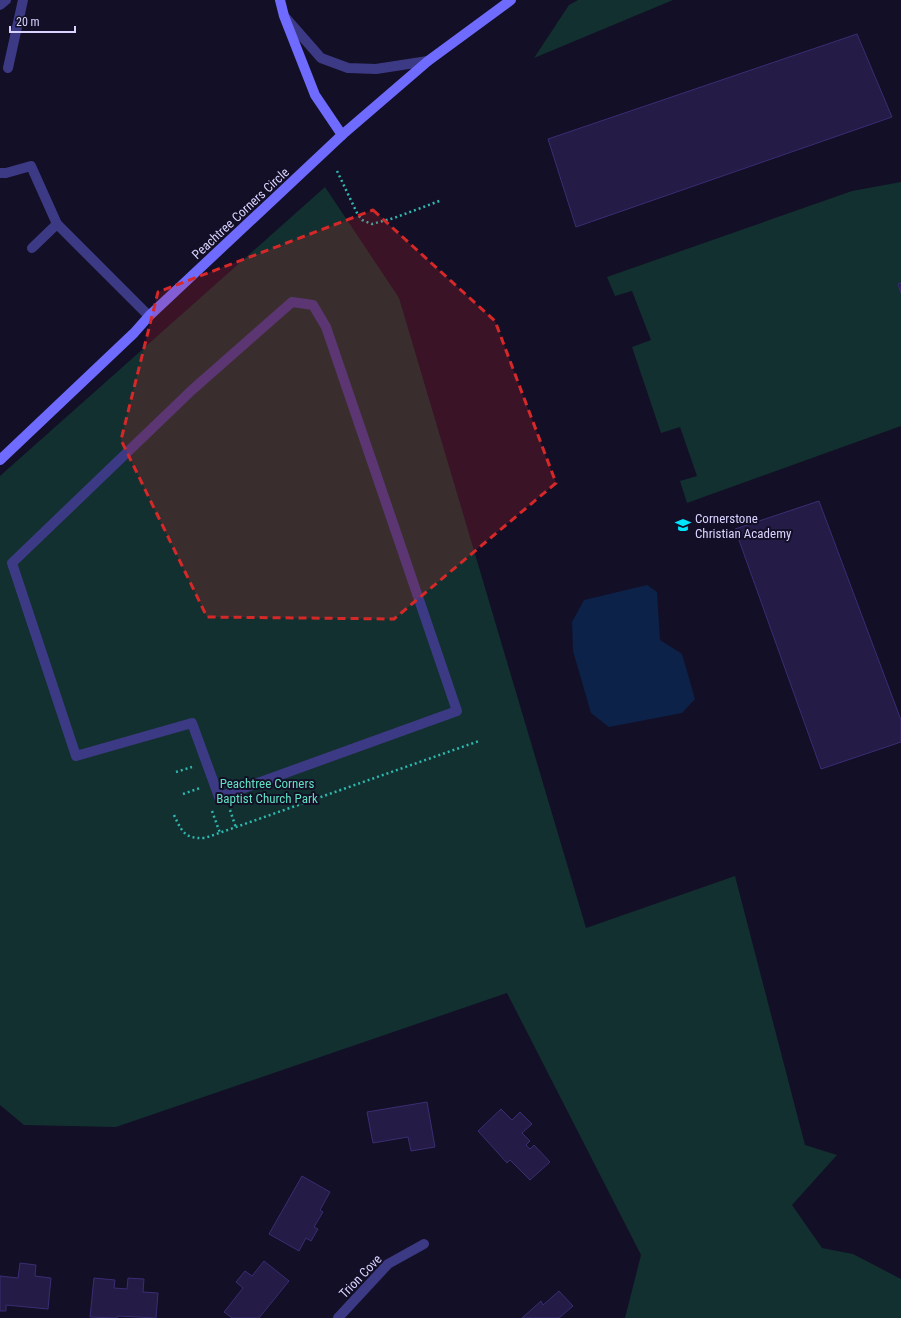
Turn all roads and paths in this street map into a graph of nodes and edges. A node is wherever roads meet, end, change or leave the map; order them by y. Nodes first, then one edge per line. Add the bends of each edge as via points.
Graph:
1 (6, 0) edge
2 (23, 0) edge
3 (280, 0) edge
4 (511, 0) edge
5 (0, 5) edge
6 (284, 16) junction
7 (428, 61) junction
8 (8, 68) dead end
9 (342, 135) junction
10 (337, 171) dead end
11 (0, 173) edge
12 (442, 200) dead end
13 (57, 224) junction
14 (32, 248) dead end
15 (292, 302) joint
16 (150, 316) junction
17 (0, 460) edge
18 (479, 741) dead end
19 (196, 765) dead end
20 (176, 772) dead end
21 (204, 787) dead end
22 (183, 794) dead end
23 (211, 807) dead end
24 (174, 815) dead end
25 (220, 833) junction
26 (424, 1244) dead end
27 (338, 1318) edge

1 - 5 street
2 - 8 street
3 - 6 street
4 - 7 street, Peachtree Corners Circle
6 - 7 street via 321,58 348,68 376,69
6 - 9 street via 315,95
7 - 9 street, Peachtree Corners Circle
9 - 16 street, Peachtree Corners Circle
10 - 12 path via 357,213 362,220 372,224
11 - 13 street via 31,166
13 - 14 street
13 - 16 street
15 - 15 street via 192,390 12,563 76,756 192,723 219,797 457,711 326,327 313,305
16 - 17 street, Peachtree Corners Circle
18 - 25 path
19 - 20 path
21 - 22 path
23 - 25 path
24 - 25 path via 186,835 206,838
26 - 27 street, Trion Cove via 388,1264

